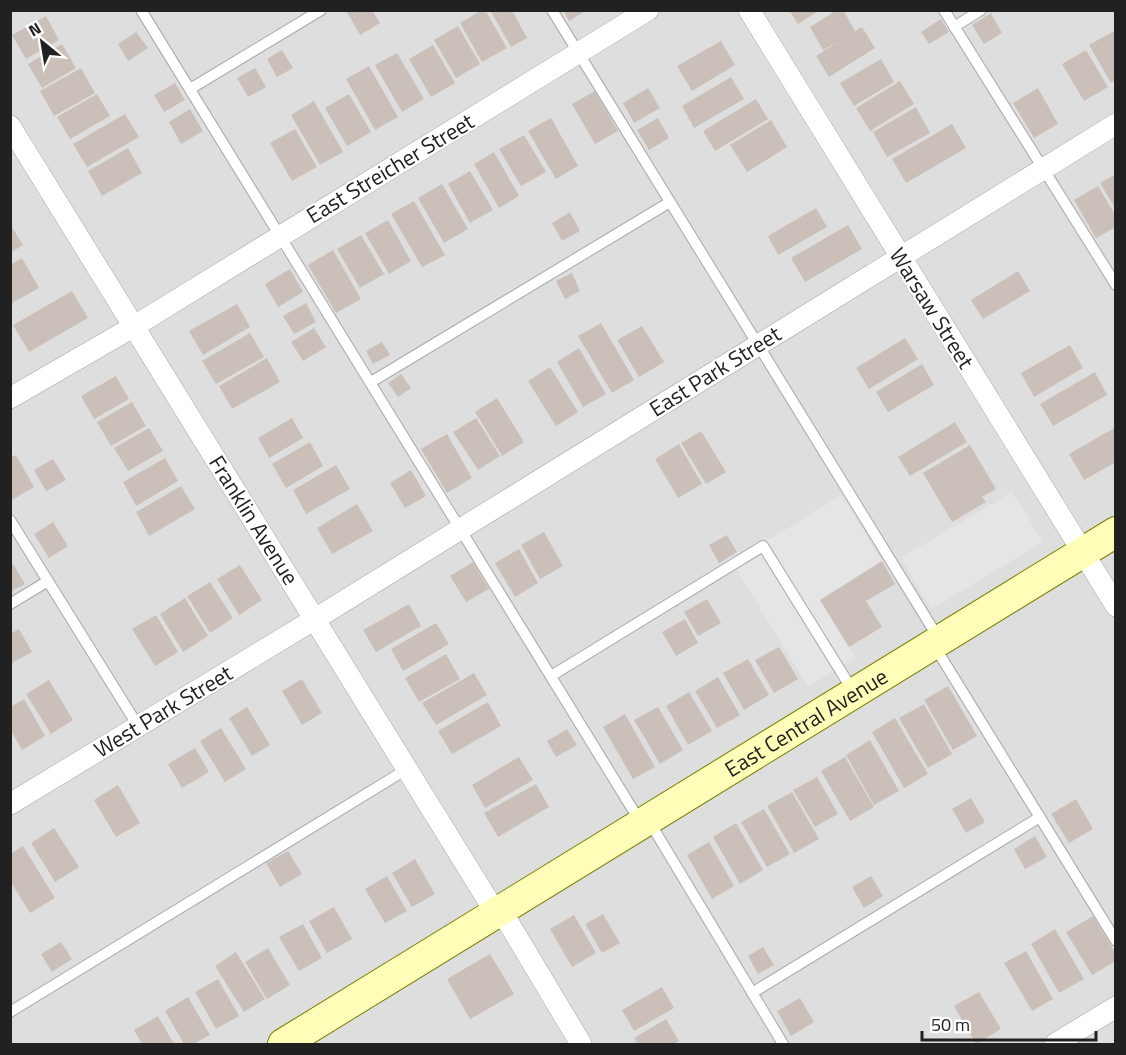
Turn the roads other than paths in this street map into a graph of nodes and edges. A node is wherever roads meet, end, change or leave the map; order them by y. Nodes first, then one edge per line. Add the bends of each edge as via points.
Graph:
1 (141, 10) edge
2 (321, 10) edge
3 (552, 10) edge
4 (648, 10) edge
5 (749, 10) edge
6 (944, 10) edge
7 (981, 10) edge
8 (954, 27) junction
9 (578, 53) junction
10 (190, 89) junction
11 (1116, 124) edge
12 (10, 126) edge
13 (1043, 169) junction
14 (670, 202) junction
15 (280, 235) junction
16 (900, 256) junction
17 (1116, 285) edge
18 (133, 327) junction
19 (757, 344) junction
20 (371, 382) junction
21 (10, 398) edge
22 (10, 520) edge
23 (461, 527) junction
24 (1116, 532) edge
25 (1083, 553) junction
26 (48, 581) junction
27 (10, 604) edge
28 (1116, 606) edge
29 (315, 620) junction
30 (938, 644) junction
31 (551, 676) junction
32 (855, 694) junction
33 (138, 726) junction
34 (407, 769) junction
35 (10, 804) edge
36 (1040, 817) junction
37 (645, 822) junction
38 (499, 913) junction
39 (1116, 941) edge
40 (752, 993) junction
41 (1116, 1007) edge
42 (10, 1012) edge
43 (283, 1044) edge
44 (581, 1044) edge
45 (783, 1044) edge
46 (1055, 1044) edge

1 - 10 lane
2 - 10 lane
3 - 9 lane
4 - 9 street, East Streicher Street
5 - 16 street, Warsaw Street
6 - 8 lane
7 - 8 lane
8 - 13 lane
9 - 14 lane
9 - 15 street, East Streicher Street
10 - 15 lane
11 - 13 street, East Park Street
12 - 18 street, Franklin Avenue
13 - 16 street, East Park Street
13 - 17 lane
14 - 19 lane
14 - 20 lane
15 - 18 street, East Streicher Street
15 - 20 lane
16 - 19 street, East Park Street
16 - 25 street, Warsaw Street
18 - 21 street, East Streicher Street
18 - 29 street, Franklin Avenue
19 - 23 street, East Park Street
19 - 30 lane
20 - 23 lane
22 - 26 lane
23 - 29 street, East Park Street
23 - 31 lane
24 - 25 street, East Central Avenue
25 - 28 street, Warsaw Street
25 - 30 street, East Central Avenue
26 - 27 lane
26 - 33 lane
29 - 33 street, West Park Street
29 - 34 street, Franklin Avenue
30 - 32 street, East Central Avenue
30 - 36 lane
31 - 32 lane via 763,546
31 - 37 lane
32 - 37 street, East Central Avenue
33 - 35 street, West Park Street
34 - 38 street, Franklin Avenue
34 - 42 lane
36 - 39 lane
36 - 40 lane
37 - 38 street, East Central Avenue
37 - 40 lane
38 - 43 street, East Central Avenue
38 - 44 street, Franklin Avenue
40 - 45 lane
41 - 46 street

